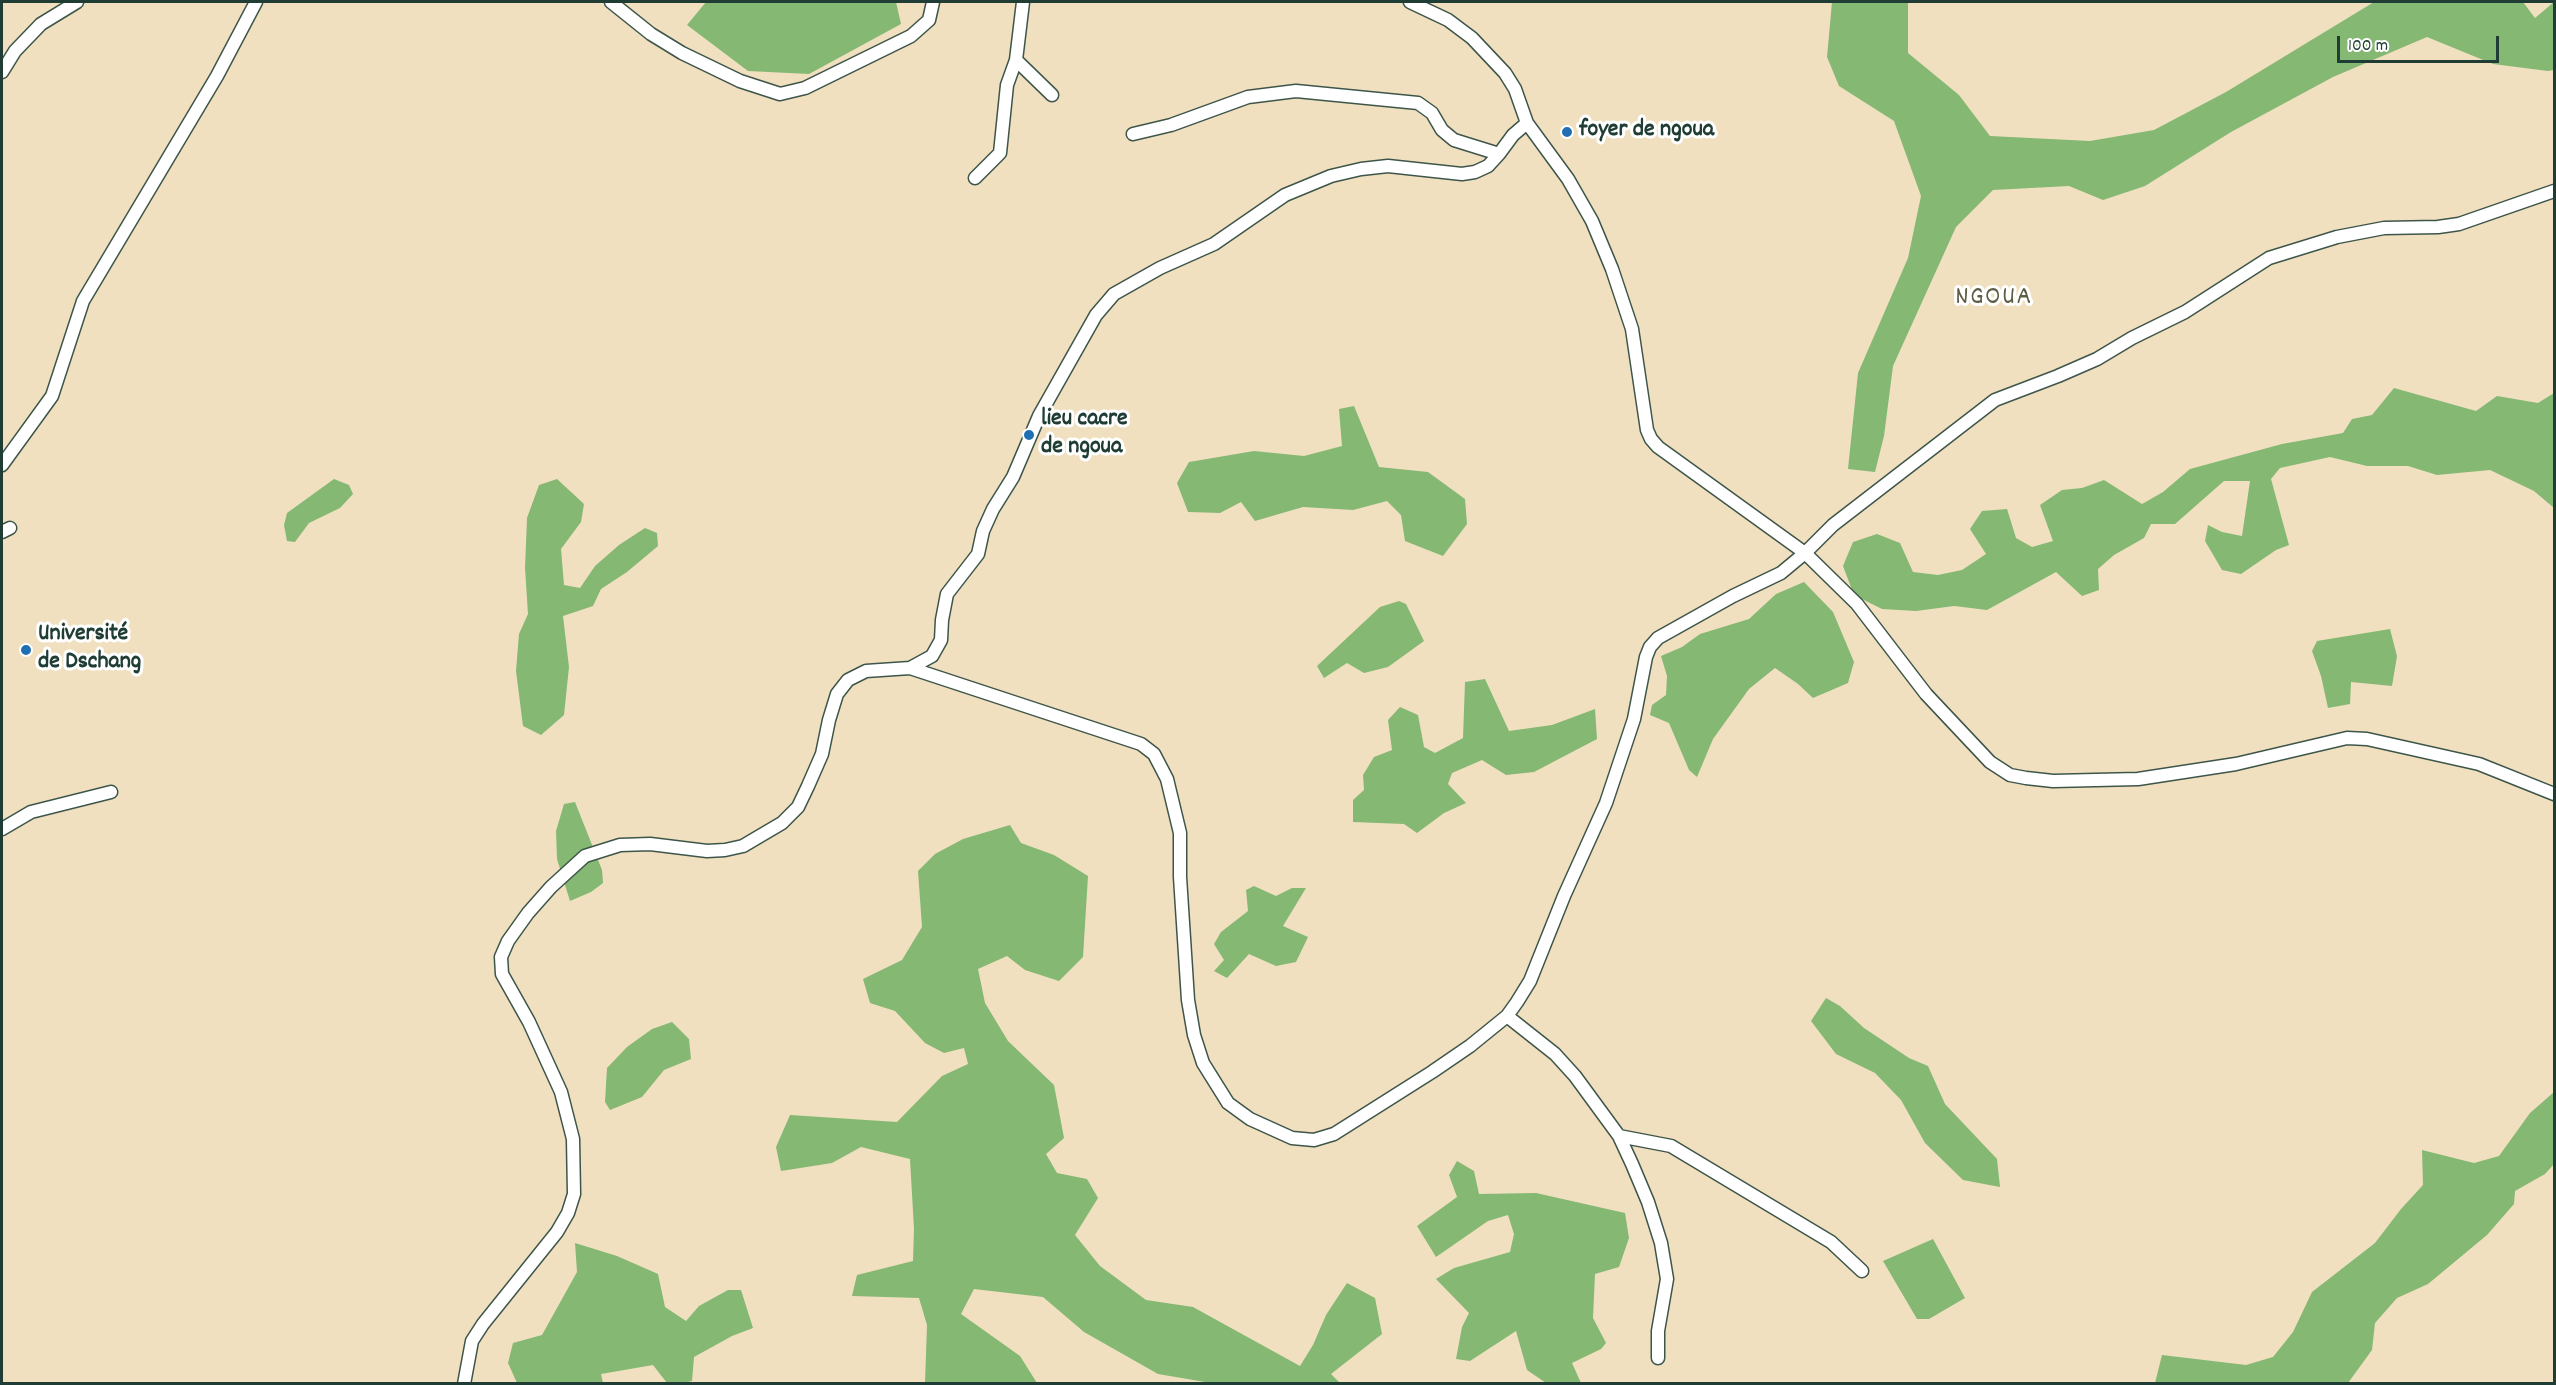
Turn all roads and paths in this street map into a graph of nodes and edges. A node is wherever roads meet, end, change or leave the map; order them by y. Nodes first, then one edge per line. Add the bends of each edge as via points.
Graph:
1 (76, 2) edge
2 (256, 2) edge
3 (611, 2) edge
4 (933, 2) edge
5 (1023, 2) edge
6 (1410, 2) edge
7 (1016, 60) junction
8 (2, 72) edge
9 (1052, 95) dead end
10 (1527, 123) junction
11 (1133, 134) dead end
12 (1499, 154) junction
13 (975, 178) dead end
14 (2554, 191) edge
15 (2, 465) edge
16 (1805, 554) junction
17 (910, 668) junction
18 (111, 792) dead end
19 (2554, 794) edge
20 (2, 828) edge
21 (1507, 1016) junction
22 (1619, 1136) junction
23 (1862, 1271) dead end
24 (1658, 1358) dead end
25 (465, 1383) edge

1 - 8 street via 41,24 15,51
2 - 15 street via 217,76 83,301 52,396
3 - 4 street via 682,53 740,81 780,94 805,88 911,36 928,20
5 - 7 street
6 - 10 street via 1448,20 1472,38 1515,89
7 - 9 street
7 - 13 street via 1007,85 1000,153
10 - 12 street
10 - 16 street via 1568,179 1592,221 1612,269 1632,329 1651,440
11 - 12 street via 1171,125 1248,97 1307,91 1418,102 1432,113 1448,136
12 - 17 street via 1488,166 1462,174 1388,166 1331,176 1285,195 1214,244 1114,294 1096,315 1039,416 1013,477 990,516 978,554 947,594 941,640 932,656
14 - 16 street via 2459,224 2384,228 2337,237 2269,258 2186,312 2097,359 1995,399 1833,525
16 - 19 street via 1857,604 1949,721 1990,762 2010,775 2053,781 2138,779 2236,764 2347,738 2479,764
16 - 21 street via 1781,573 1674,628 1650,647 1634,719 1606,803 1530,981
17 - 21 street via 1141,744 1154,754 1167,779 1180,833 1185,960 1194,1035 1216,1086 1228,1103 1250,1119 1292,1138 1314,1140 1334,1134 1432,1072
17 - 25 street via 866,671 848,680 837,694 822,754 798,807 775,827 743,846 725,850 620,845 585,856 536,904 508,941 501,957 502,974 561,1092 573,1139 574,1194 557,1232 472,1341
18 - 20 street via 31,812
21 - 22 street via 1555,1054
22 - 23 street via 1671,1146 1831,1242
22 - 24 street via 1648,1202 1667,1279 1658,1331

